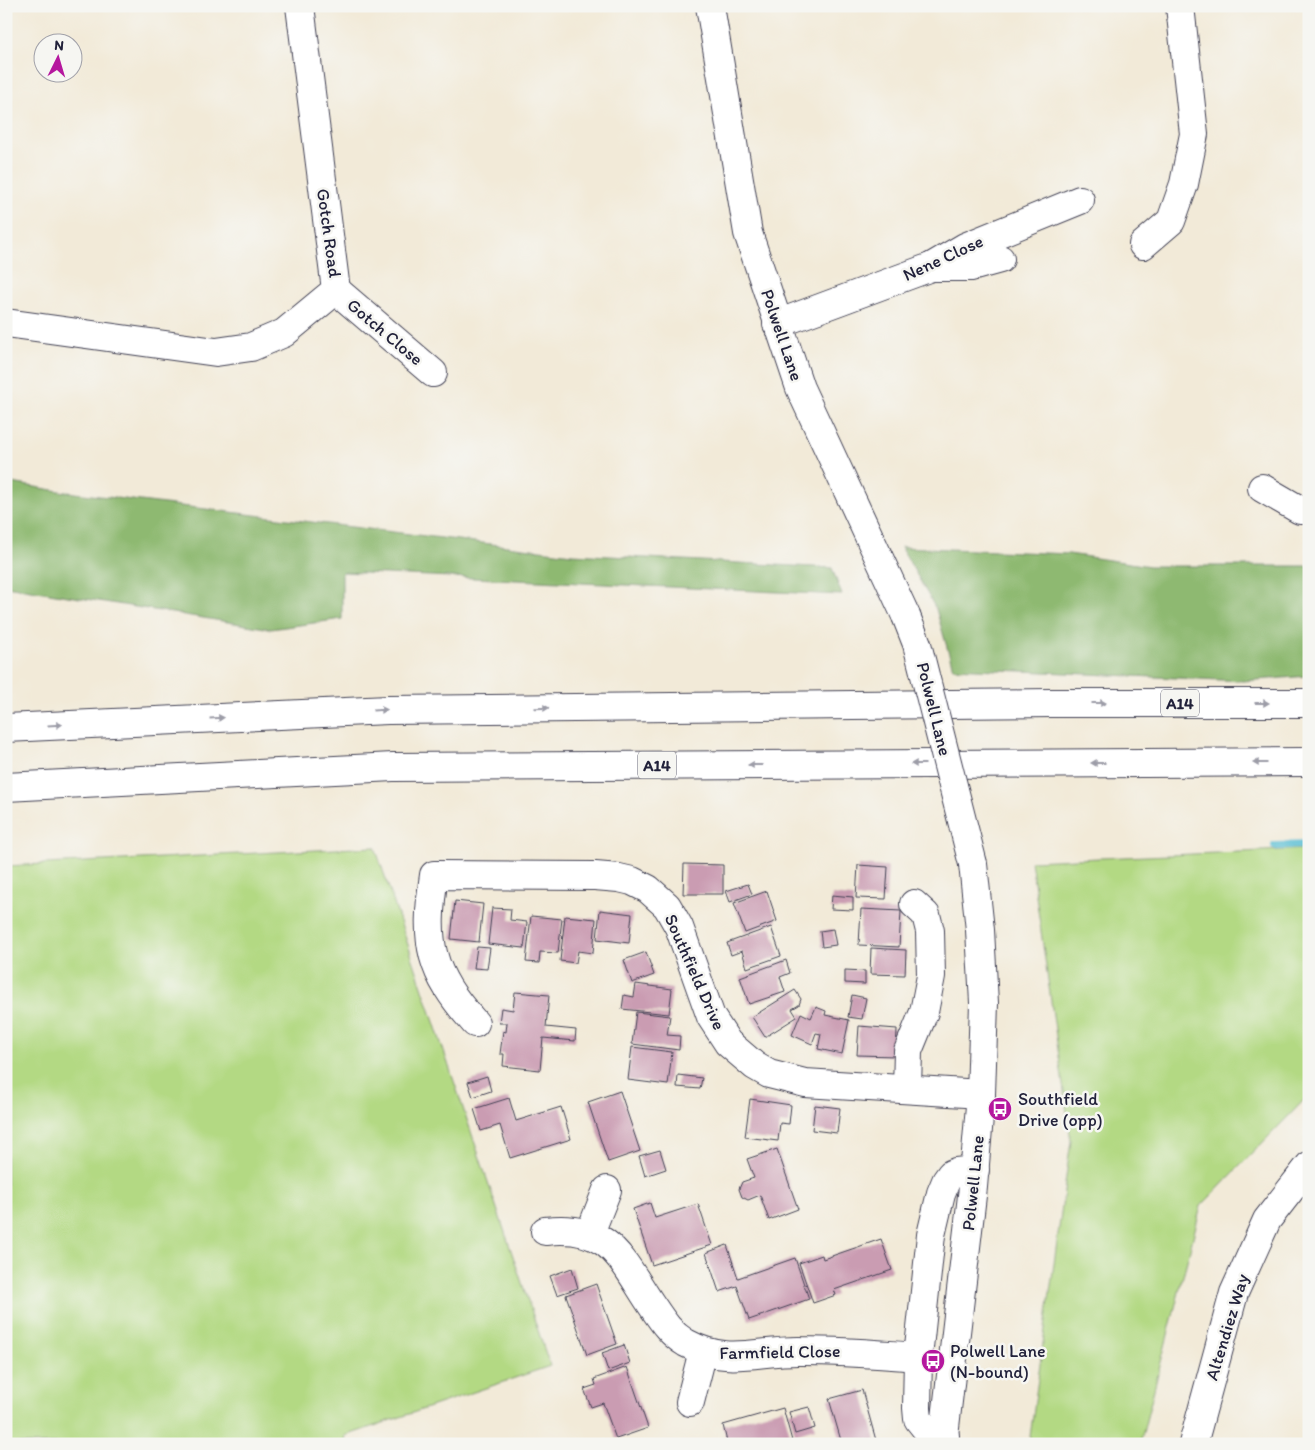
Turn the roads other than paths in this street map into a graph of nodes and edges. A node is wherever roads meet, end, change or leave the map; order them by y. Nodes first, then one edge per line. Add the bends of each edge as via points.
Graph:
1 (300, 6) edge
2 (710, 6) edge
3 (1180, 6) edge
4 (1080, 200) dead end
5 (1143, 245) dead end
6 (1000, 258) dead end
7 (931, 267) junction
8 (336, 290) junction
9 (6, 323) edge
10 (777, 324) junction
11 (433, 373) dead end
12 (1262, 488) dead end
13 (1309, 510) edge
14 (1309, 703) edge
15 (6, 728) edge
16 (1309, 762) edge
17 (6, 787) edge
18 (914, 904) dead end
19 (475, 1023) dead end
20 (907, 1089) junction
21 (981, 1094) junction
22 (1309, 1166) edge
23 (975, 1170) junction
24 (607, 1190) dead end
25 (545, 1231) dead end
26 (590, 1233) junction
27 (703, 1351) junction
28 (918, 1357) junction
29 (690, 1402) dead end
30 (944, 1440) edge
31 (1193, 1444) edge

1 - 8 main road, Gotch Road
2 - 10 main road, Polwell Lane via 748,233
3 - 5 main road via 1194,134 1184,184 1171,221
4 - 7 main road, Nene Close via 965,246
6 - 7 main road via 972,267
7 - 10 main road, Nene Close
8 - 9 main road, Gotch Road via 284,333 251,347 216,352
8 - 11 main road, Gotch Close
10 - 21 main road, Polwell Lane, bridge via 800,388 917,644 973,864 984,1003
12 - 13 main road via 1300,510
15 -> 14 main road, A14 via 388,710 1051,702
16 -> 17 main road, A14 via 393,767
18 - 20 main road via 926,915 930,931 931,976 924,1012 908,1051
19 - 20 main road, Southfield Drive via 453,998 434,956 428,915 434,875 618,878 640,885 659,898 679,927 718,1030 755,1066 769,1074 805,1083
20 - 21 main road, Southfield Drive
21 - 23 main road, Polwell Lane
22 - 31 main road, Altendiez Way via 1267,1220 1234,1293
23 - 28 main road via 951,1174 940,1193 931,1235
23 - 30 main road, Polwell Lane
24 - 26 main road
25 - 26 main road, Farmfield Close via 566,1228
26 - 27 main road, Farmfield Close via 600,1238 622,1261 664,1324 676,1336
27 - 28 main road, Farmfield Close via 731,1357 785,1350
27 - 29 main road
28 - 30 main road via 918,1419 926,1429

